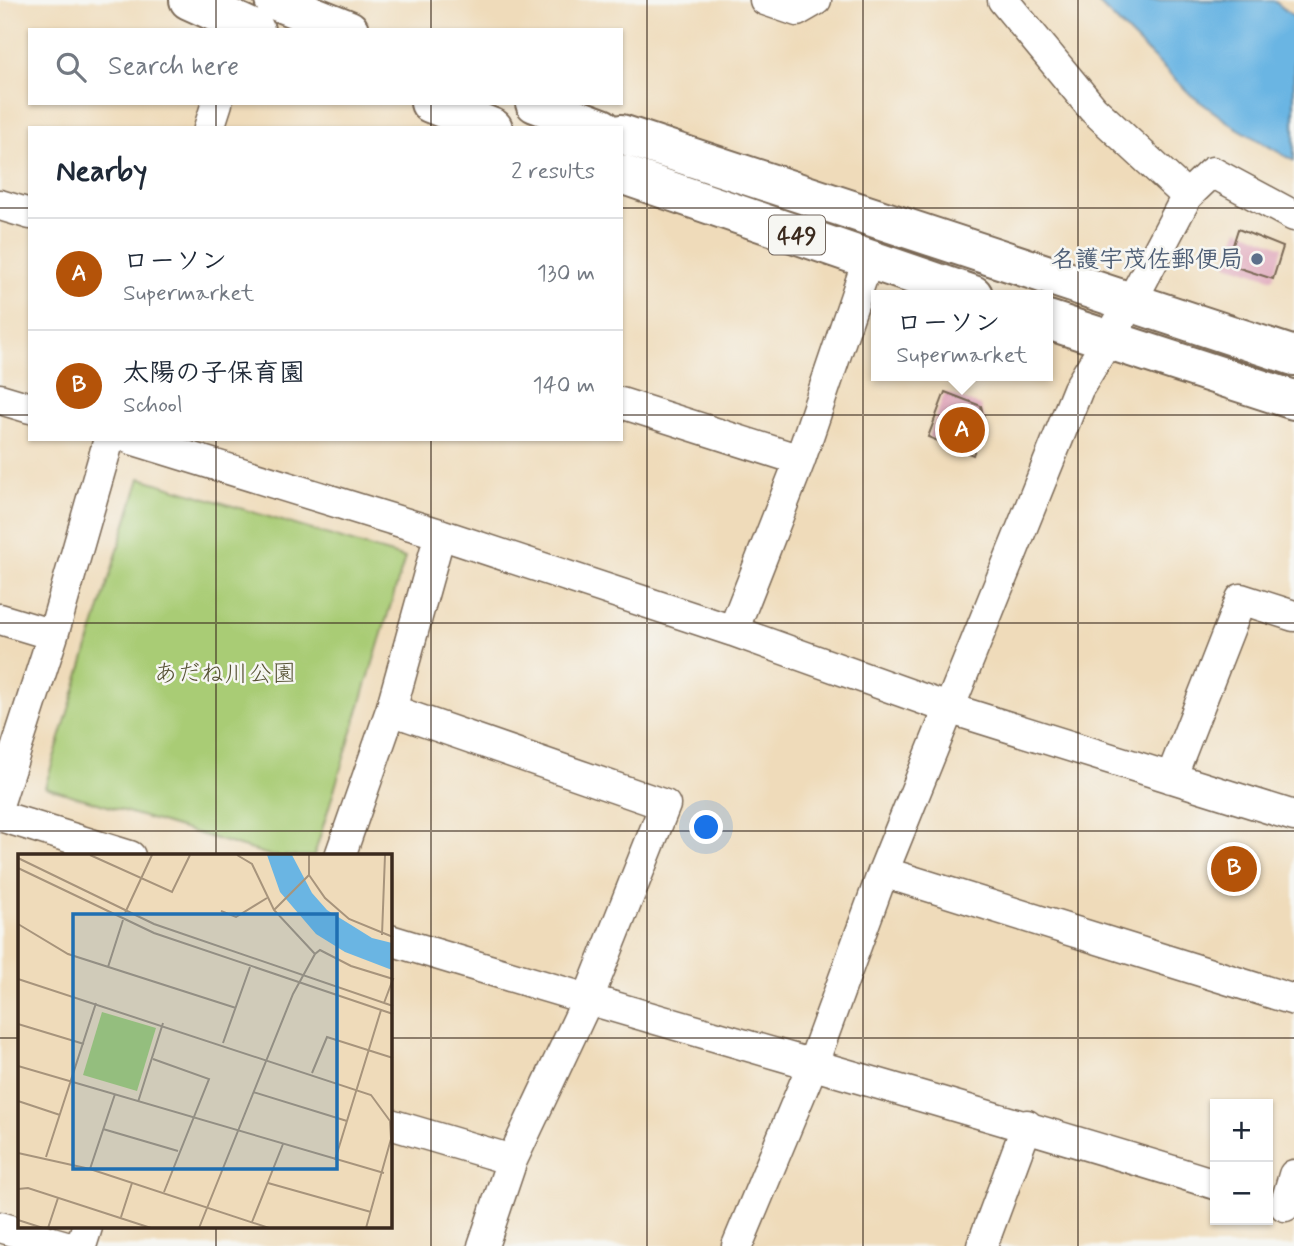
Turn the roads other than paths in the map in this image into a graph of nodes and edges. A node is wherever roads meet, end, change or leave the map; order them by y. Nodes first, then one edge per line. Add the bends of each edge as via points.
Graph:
1 (189, 0) edge
2 (274, 0) edge
3 (765, 0) edge
4 (816, 0) edge
5 (1003, 0) edge
6 (248, 28) edge
7 (344, 28) edge
8 (216, 105) edge
9 (435, 105) edge
10 (540, 105) edge
11 (210, 126) edge
12 (488, 126) edge
13 (597, 126) edge
14 (623, 135) edge
15 (623, 175) edge
16 (1187, 196) junction
17 (0, 205) edge
18 (28, 213) edge
19 (1294, 216) edge
20 (868, 260) junction
21 (958, 290) edge
22 (1131, 302) junction
23 (1053, 322) edge
24 (1107, 340) junction
25 (1294, 356) edge
26 (0, 399) edge
27 (1294, 400) edge
28 (623, 404) edge
29 (28, 407) edge
30 (107, 441) edge
31 (138, 441) edge
32 (800, 460) junction
33 (440, 534) junction
34 (1294, 615) edge
35 (0, 619) edge
36 (733, 632) junction
37 (53, 635) junction
38 (948, 708) junction
39 (391, 710) junction
40 (1171, 778) junction
41 (0, 799) edge
42 (0, 816) edge
43 (1294, 816) edge
44 (124, 854) edge
45 (341, 854) edge
46 (883, 872) junction
47 (392, 941) edge
48 (1294, 1000) edge
49 (587, 1001) junction
50 (812, 1066) junction
51 (392, 1125) edge
52 (1027, 1125) junction
53 (512, 1160) junction
54 (1294, 1175) edge
55 (1210, 1182) edge
56 (1282, 1205) edge
57 (0, 1227) edge
58 (88, 1228) edge
59 (66, 1246) edge
60 (81, 1246) edge
61 (483, 1246) edge
62 (737, 1246) edge
63 (982, 1246) edge

1 - 6 highway
2 - 7 highway
3 - 4 street via 797,11
5 - 16 street via 1093,109
8 - 11 street
9 - 12 highway
10 - 13 highway
14 - 22 highway, 449
15 - 20 highway, 449
16 - 19 street via 1212,172
16 - 22 street
17 - 18 street
20 - 21 highway, 449
20 - 32 street
22 - 24 street
22 - 25 highway, 449
23 - 24 highway
24 - 27 highway
24 - 38 street via 1078,388
26 - 29 street
28 - 32 street
30 - 37 street
31 - 33 street
32 - 36 street
33 - 36 street
33 - 39 street
34 - 40 street via 1241,599
35 - 37 street
36 - 38 street
37 - 41 street
38 - 40 street
38 - 46 street
39 - 45 street
39 - 49 street via 665,805
40 - 43 street
42 - 44 street
46 - 48 street
46 - 50 street
47 - 49 street
49 - 50 street
49 - 53 street
50 - 52 street
50 - 62 street
51 - 53 street
52 - 55 street
52 - 63 street
53 - 61 street
54 - 56 street
57 - 59 street
58 - 60 street

